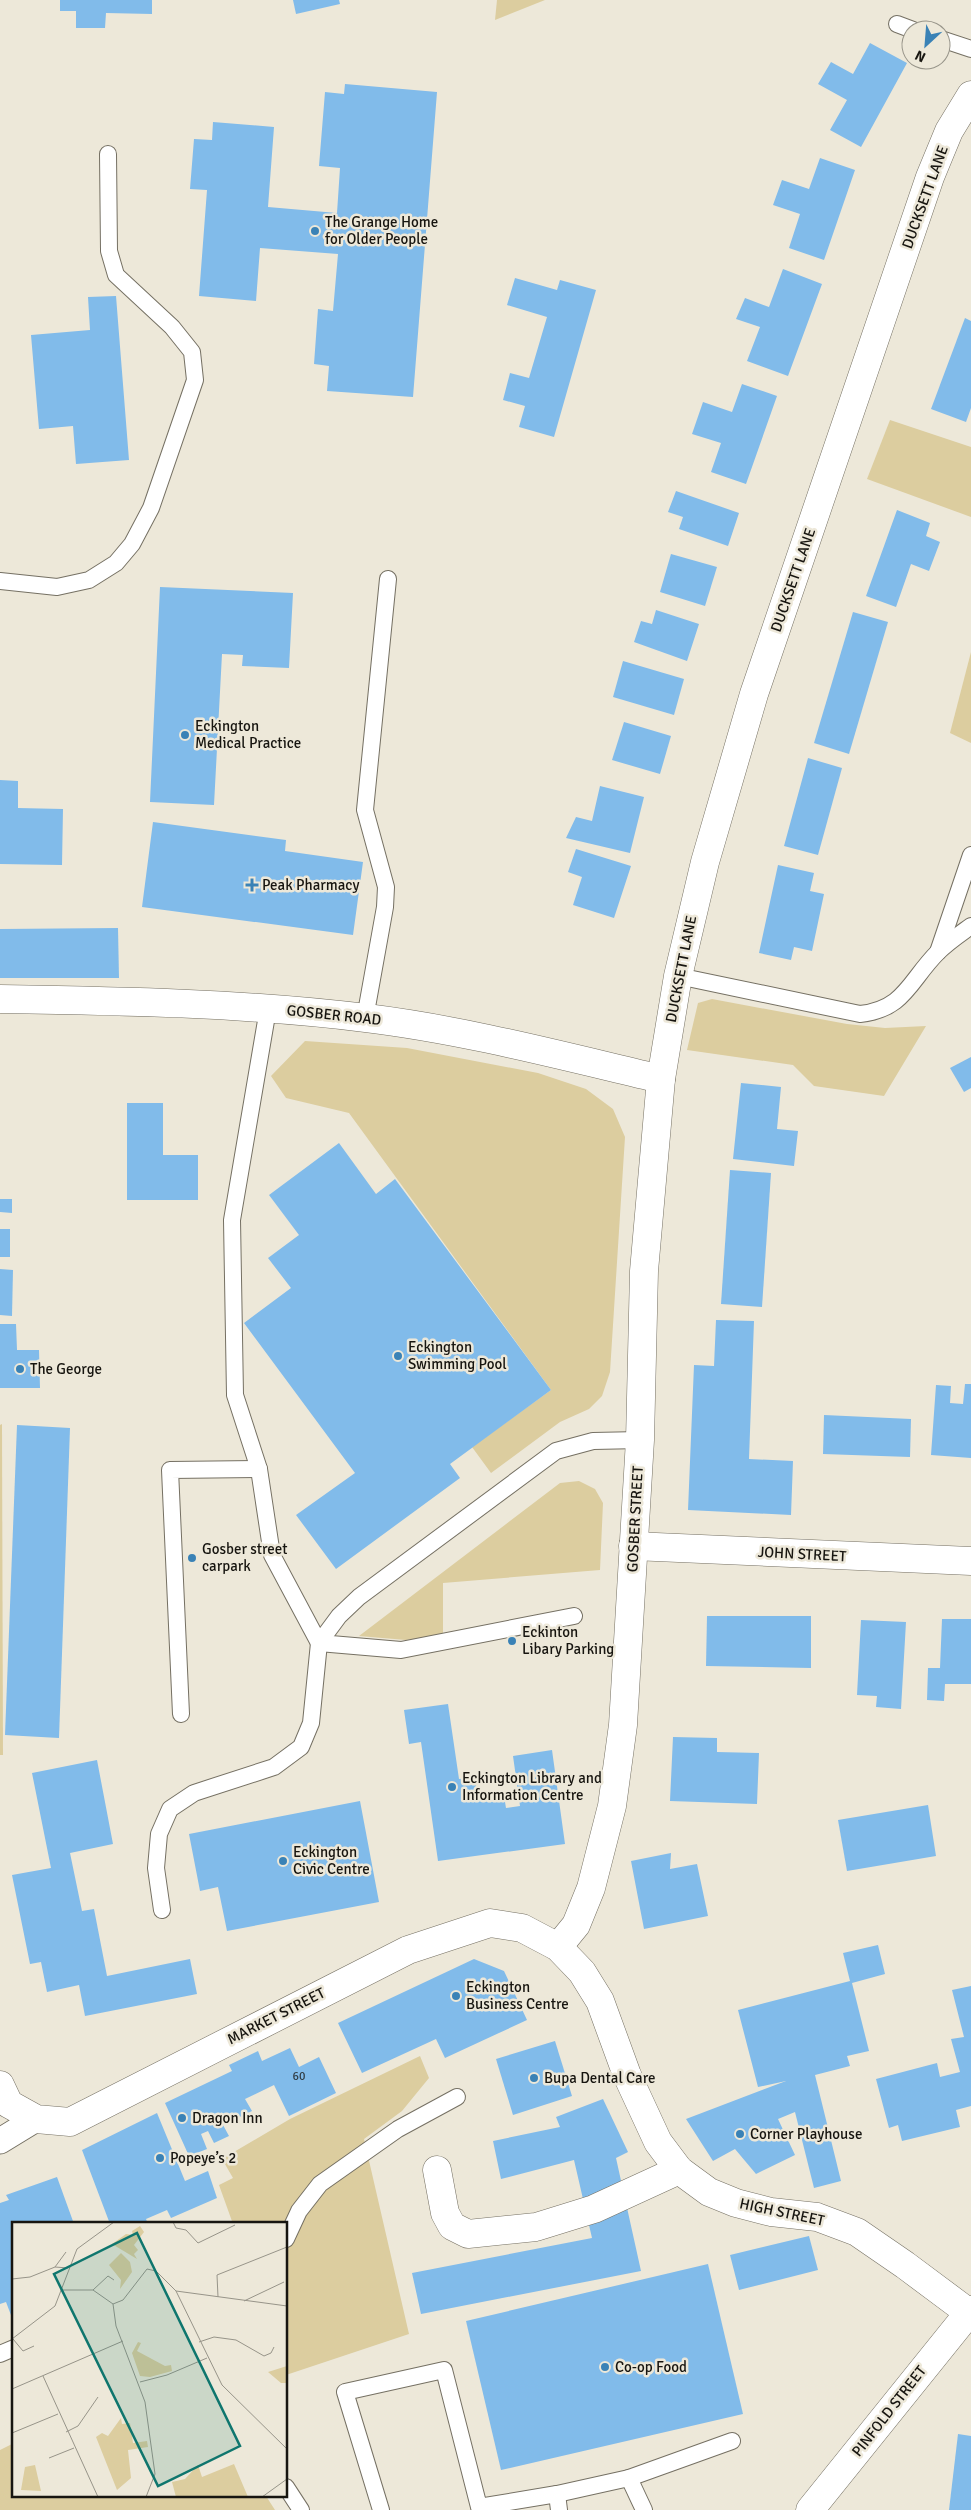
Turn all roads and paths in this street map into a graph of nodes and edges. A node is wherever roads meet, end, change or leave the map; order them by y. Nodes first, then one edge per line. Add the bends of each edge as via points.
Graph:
1 (897, 24) dead end
2 (901, 26) edge
3 (951, 42) edge
4 (971, 49) edge
5 (971, 95) edge
6 (108, 154) dead end
7 (388, 579) dead end
8 (0, 581) edge
9 (971, 855) edge
10 (971, 926) edge
11 (938, 952) junction
12 (678, 976) junction
13 (0, 999) edge
14 (268, 1009) junction
15 (365, 1018) junction
16 (661, 1079) junction
17 (640, 1440) junction
18 (259, 1469) junction
19 (633, 1546) junction
20 (971, 1561) edge
21 (574, 1616) dead end
22 (320, 1643) junction
23 (181, 1714) dead end
24 (162, 1910) dead end
25 (558, 1947) junction
26 (0, 2085) edge
27 (457, 2097) dead end
28 (36, 2119) junction
29 (0, 2141) edge
30 (437, 2170) dead end
31 (680, 2170) junction
32 (288, 2235) edge
33 (969, 2311) edge
34 (12, 2349) edge
35 (0, 2354) edge
36 (732, 2441) dead end
37 (629, 2478) junction
38 (288, 2490) edge
39 (557, 2494) junction
40 (820, 2507) edge
41 (301, 2510) edge
42 (381, 2510) edge
43 (559, 2510) edge
44 (644, 2510) edge

1 - 2 lane
3 - 4 lane
5 - 12 street, DUCKSETT LANE via 949,131 930,177 754,694 704,862
6 - 8 lane via 109,251 116,275 172,327 192,352 195,380 151,508 132,544 116,563 89,580 57,587
7 - 15 lane via 365,810 386,887 385,907
9 - 11 lane
10 - 11 lane
11 - 12 lane via 889,1007 860,1014
12 - 16 street, DUCKSETT LANE
13 - 14 street, GOSBER ROAD via 142,1001
14 - 15 street, GOSBER ROAD
14 - 18 lane via 232,1220 235,1395
15 - 16 street, GOSBER ROAD via 493,1039
16 - 17 street, GOSBER STREET via 644,1271
17 - 19 street, GOSBER STREET
17 - 22 lane via 593,1441 556,1452 359,1597 339,1616
18 - 22 lane via 272,1555
18 - 23 lane via 170,1470
19 - 20 street, JOHN STREET
19 - 25 street, GOSBER STREET via 623,1725 612,1806 591,1888 576,1925
21 - 22 lane via 402,1650
22 - 24 lane via 311,1723 301,1747 274,1767 194,1793 170,1809 159,1834 156,1868
25 - 28 street, MARKET STREET via 522,1928 490,1923 445,1937 408,1950 70,2122
25 - 31 street, HIGH STREET via 582,1972 600,2001 627,2075 658,2142
26 - 28 street via 9,2104
27 - 32 lane via 398,2129 320,2184 299,2211
28 - 29 street
30 - 31 street via 445,2213 452,2226 468,2234 536,2227 594,2209
31 - 33 street, HIGH STREET via 709,2192 736,2203 771,2212 817,2217 857,2232
33 - 40 street, PINFOLD STREET
34 - 35 lane
36 - 37 lane
37 - 39 lane
37 - 44 lane
38 - 41 lane
39 - 42 lane via 479,2507 444,2370 345,2392
39 - 43 lane

